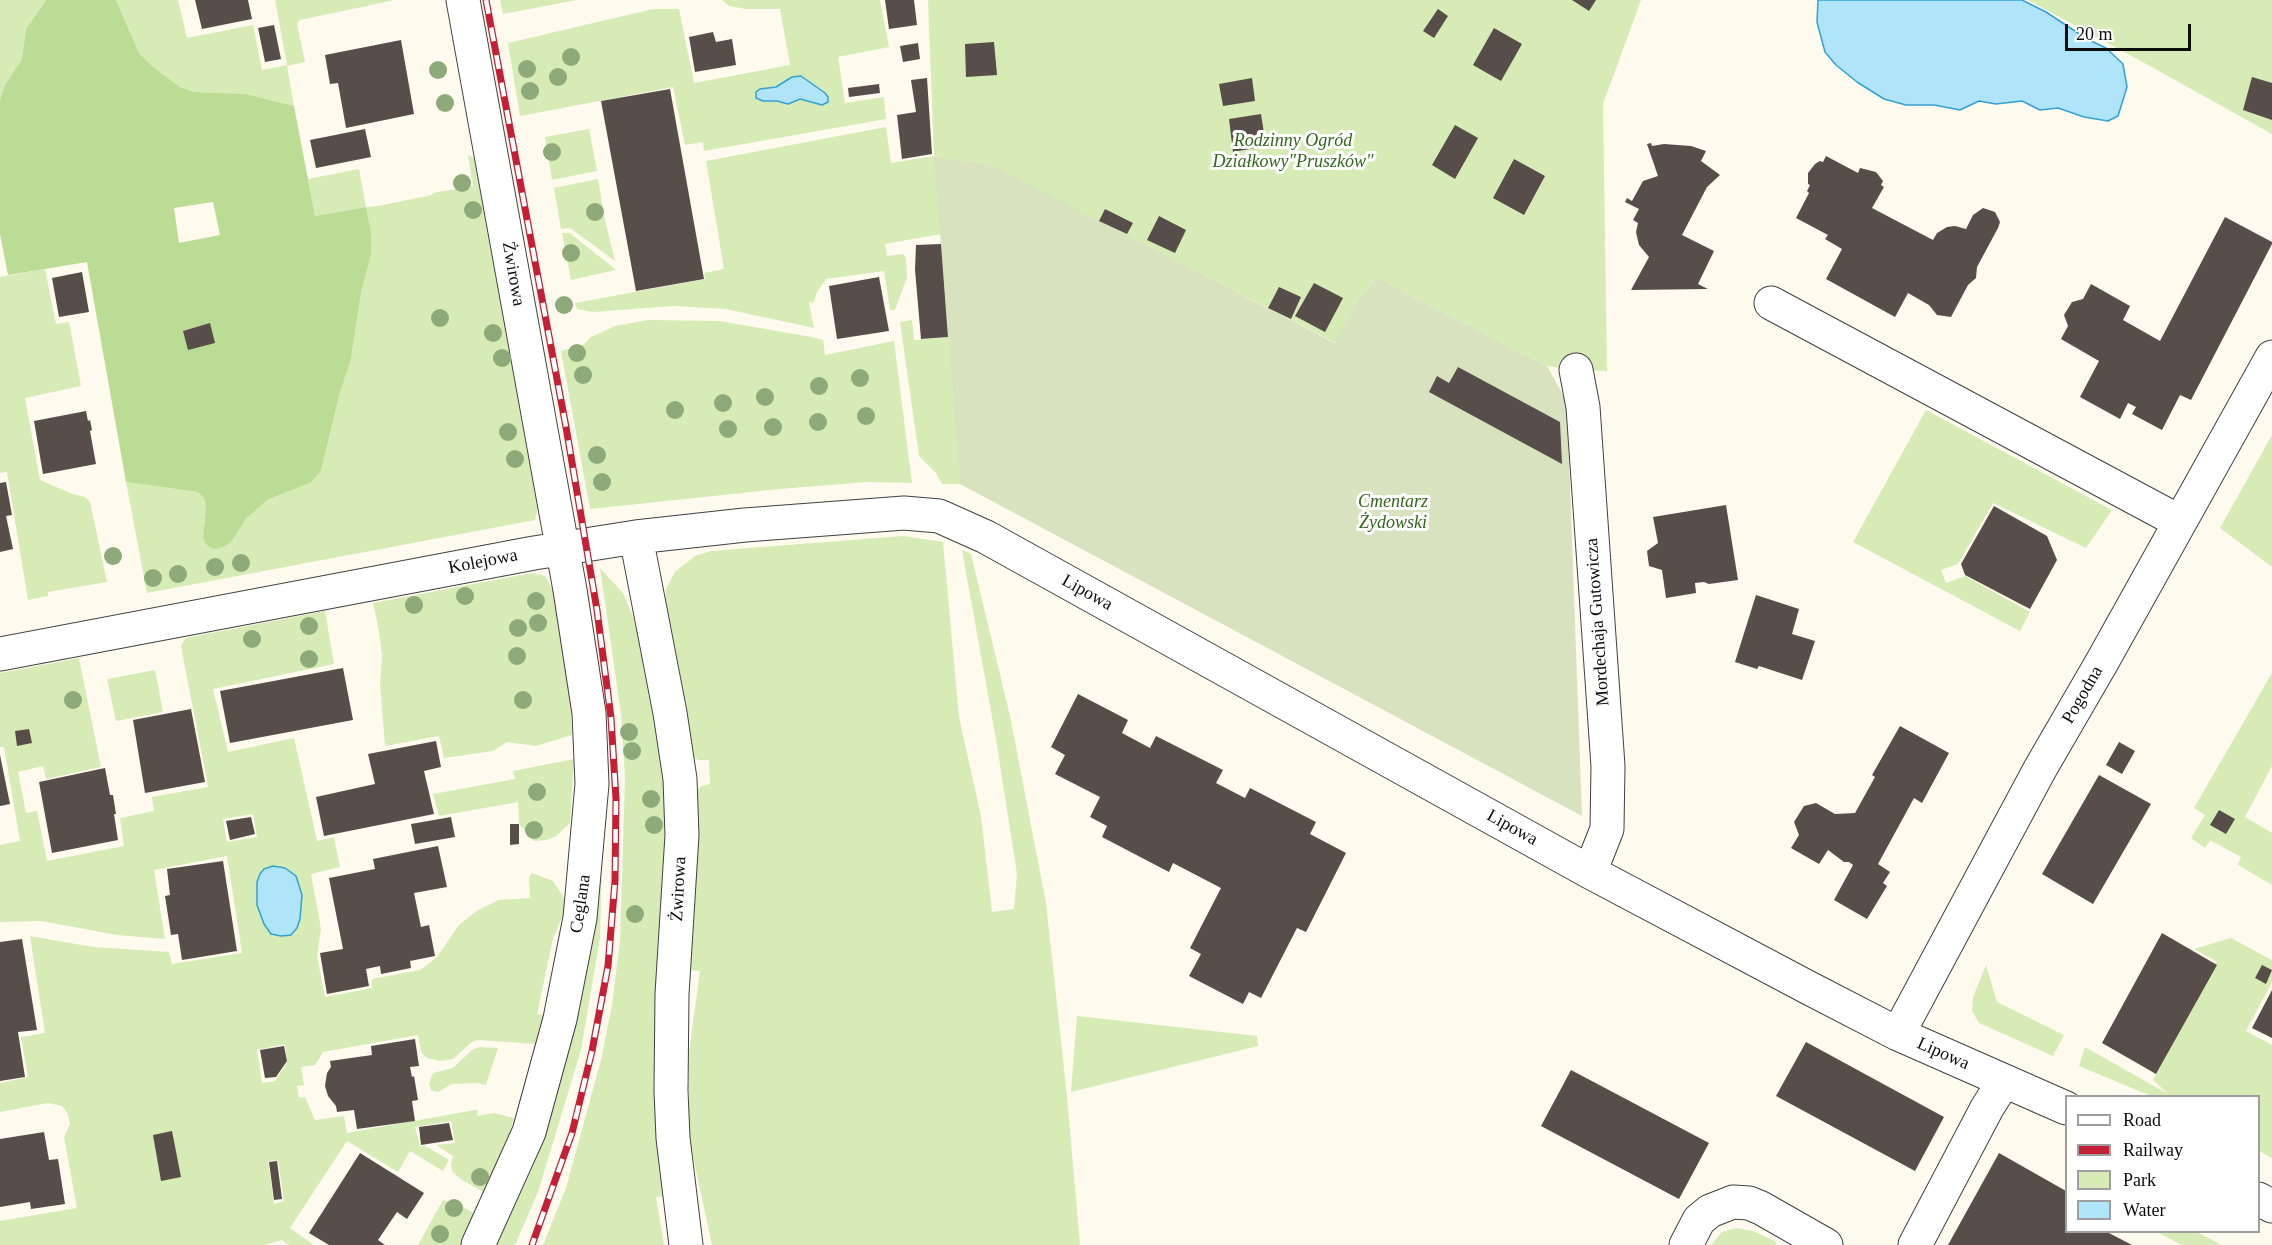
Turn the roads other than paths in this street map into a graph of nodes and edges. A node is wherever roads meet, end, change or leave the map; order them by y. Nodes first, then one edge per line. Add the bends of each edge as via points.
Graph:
1 (463, 0) edge
2 (1771, 303) dead end
3 (2272, 357) edge
4 (1576, 370) dead end
5 (2180, 522) junction
6 (968, 528) joint
7 (636, 537) junction
8 (563, 548) junction
9 (0, 654) edge
10 (1590, 872) junction
11 (1898, 1034) junction
12 (2004, 1081) junction
13 (2065, 1107) edge
14 (478, 1245) edge
15 (686, 1245) edge
16 (1686, 1245) edge
17 (1826, 1245) edge
18 (1916, 1245) edge

1 - 8 street, Żwirowa
2 - 5 street
3 - 5 street, Pogodna
4 - 10 street, Mordechaja Gutowicza via 1583,407 1608,776 1607,829
5 - 11 street, Pogodna
6 - 7 street, Kolejowa via 939,516 904,513
6 - 10 street, Lipowa
7 - 8 street, Kolejowa
7 - 15 street, Żwirowa via 680,779 682,835 670,1091
8 - 9 street, Kolejowa
8 - 14 street, Ceglana via 591,741 592,784 583,890 560,1019 529,1132
10 - 11 street, Lipowa
11 - 12 street, Lipowa
12 - 13 street, Lipowa
12 - 18 street
16 - 17 street via 1700,1220 1710,1211 1733,1202 1749,1203

